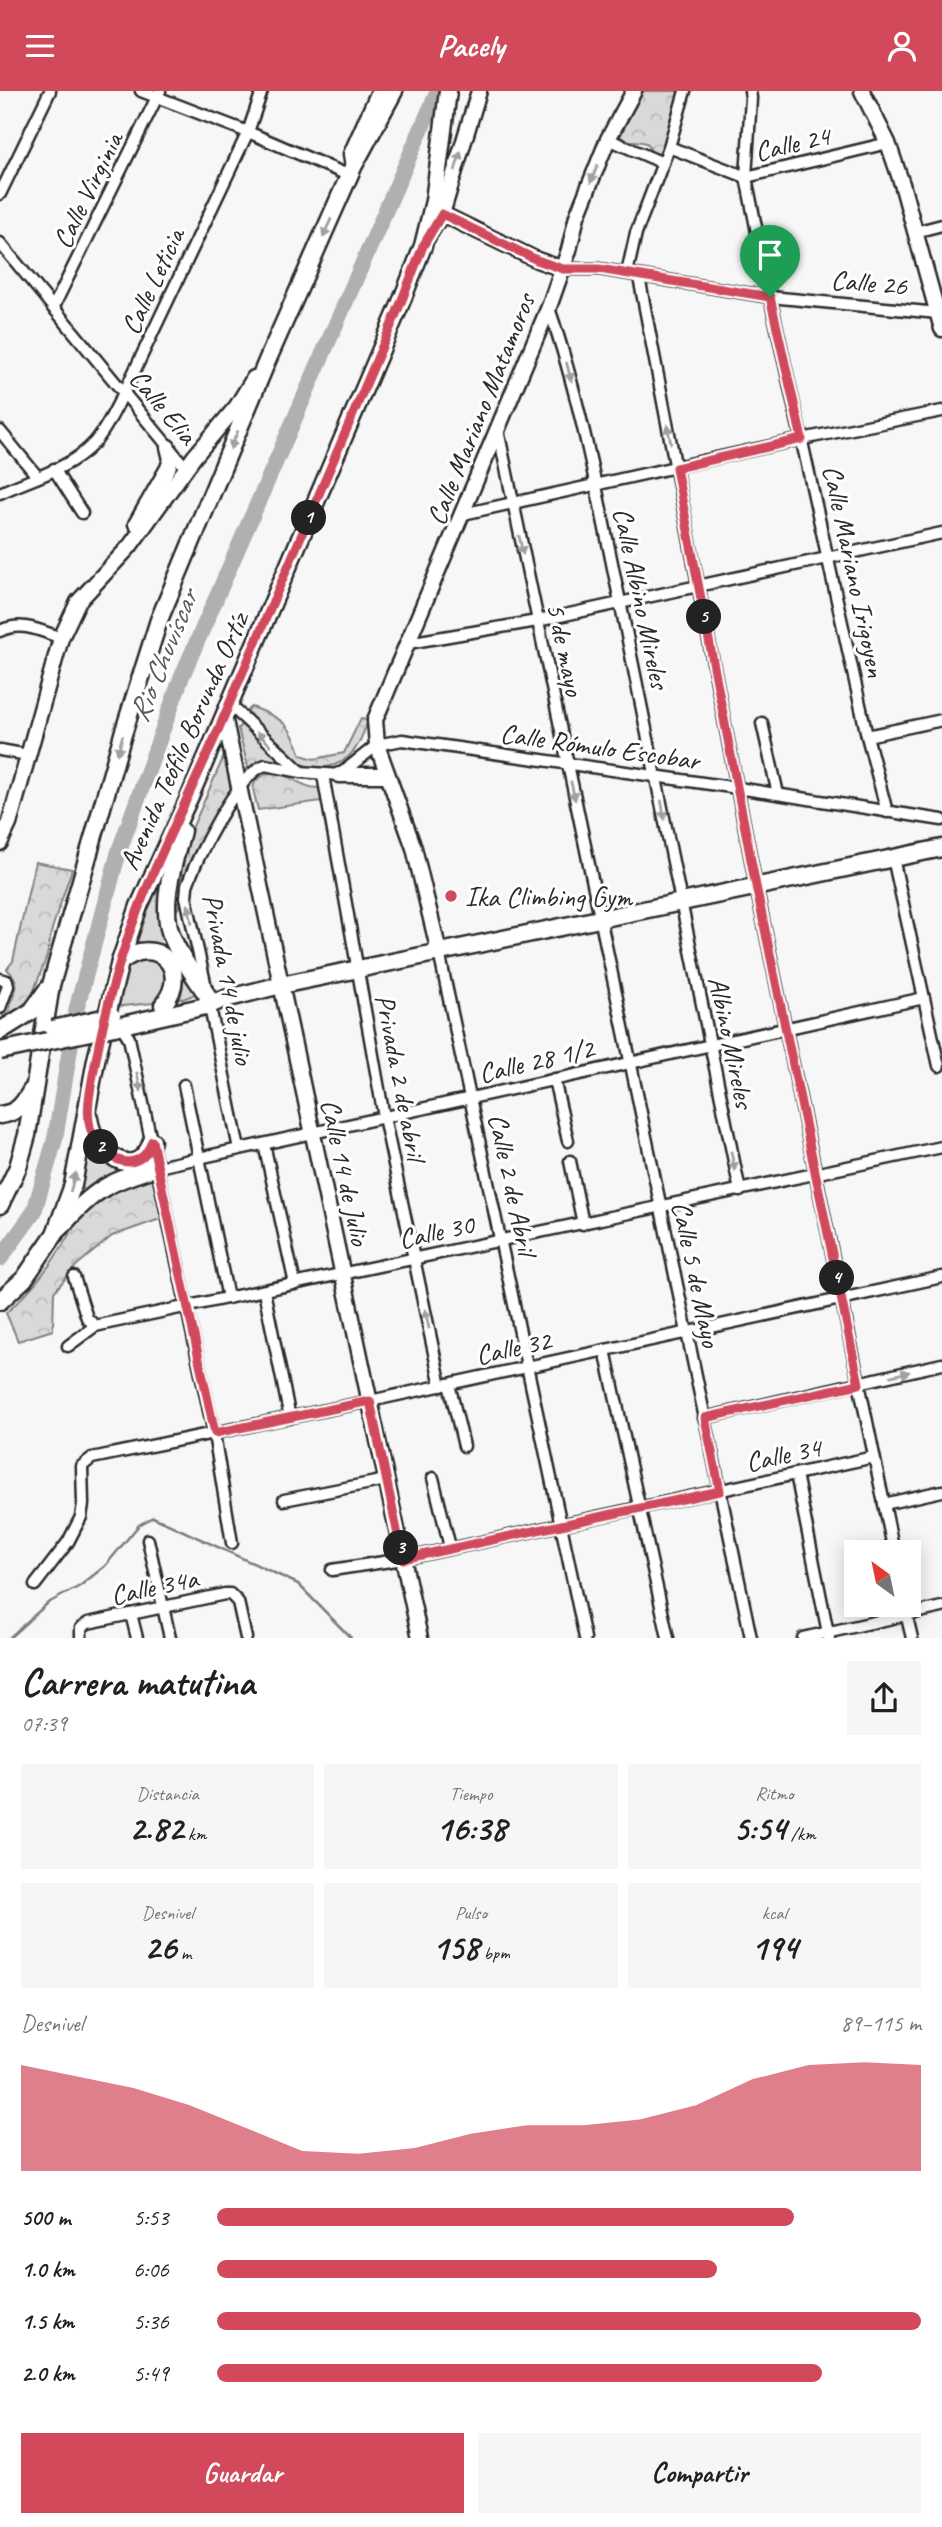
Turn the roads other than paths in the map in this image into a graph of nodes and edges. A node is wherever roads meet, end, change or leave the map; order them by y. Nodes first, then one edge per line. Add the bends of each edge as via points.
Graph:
1 (50, 91) edge
2 (141, 91) edge
3 (262, 91) edge
4 (379, 91) edge
5 (394, 91) edge
6 (448, 91) edge
7 (479, 91) edge
8 (634, 91) edge
9 (685, 91) edge
10 (750, 91) edge
11 (862, 91) edge
12 (159, 94) edge
13 (248, 132) junction
14 (608, 139) junction
15 (888, 143) junction
16 (669, 147) junction
17 (663, 163) junction
18 (352, 171) junction
19 (746, 177) junction
20 (0, 194) edge
21 (436, 208) junction
22 (942, 225) edge
23 (915, 232) junction
24 (0, 243) edge
25 (563, 269) junction
26 (627, 273) junction
27 (639, 277) junction
28 (300, 288) junction
29 (770, 297) junction
30 (549, 307) junction
31 (53, 308) junction
32 (938, 313) junction
33 (942, 329) edge
34 (124, 393) junction
35 (942, 411) edge
36 (498, 430) junction
37 (0, 431) edge
38 (802, 439) junction
39 (168, 447) junction
40 (186, 468) junction
41 (676, 468) junction
42 (54, 470) junction
43 (37, 476) junction
44 (595, 485) junction
45 (0, 492) edge
46 (512, 504) junction
47 (82, 513) dead end
48 (463, 514) junction
49 (942, 533) edge
50 (829, 557) junction
51 (115, 564) junction
52 (698, 586) junction
53 (620, 603) junction
54 (537, 621) junction
55 (0, 631) edge
56 (61, 638) junction
57 (408, 643) junction
58 (226, 710) junction
59 (942, 720) edge
60 (762, 723) dead end
61 (867, 736) junction
62 (377, 745) junction
63 (0, 750) edge
64 (28, 755) junction
65 (567, 765) junction
66 (301, 772) junction
67 (323, 775) junction
68 (339, 775) junction
69 (386, 775) junction
70 (657, 776) junction
71 (738, 787) junction
72 (240, 789) junction
73 (778, 794) junction
74 (190, 796) junction
75 (887, 812) junction
76 (942, 820) edge
77 (0, 843) edge
78 (942, 848) edge
79 (893, 858) junction
80 (756, 886) junction
81 (680, 902) junction
82 (601, 918) junction
83 (439, 952) junction
84 (120, 962) junction
85 (358, 969) junction
86 (0, 979) edge
87 (51, 985) junction
88 (281, 985) junction
89 (924, 998) junction
90 (213, 1001) junction
91 (163, 1005) junction
92 (0, 1008) edge
93 (116, 1022) junction
94 (786, 1028) junction
95 (0, 1031) edge
96 (0, 1040) edge
97 (709, 1045) junction
98 (0, 1051) edge
99 (629, 1063) junction
100 (939, 1066) dead end
101 (554, 1079) junction
102 (184, 1085) dead end
103 (34, 1086) junction
104 (470, 1098) junction
105 (88, 1107) junction
106 (0, 1115) edge
107 (384, 1117) junction
108 (313, 1133) junction
109 (152, 1141) junction
110 (568, 1141) dead end
111 (264, 1143) junction
112 (942, 1147) edge
113 (239, 1149) junction
114 (199, 1158) junction
115 (570, 1161) dead end
116 (158, 1167) junction
117 (816, 1175) junction
118 (740, 1191) junction
119 (0, 1205) edge
120 (660, 1208) junction
121 (583, 1224) junction
122 (55, 1234) junction
123 (500, 1241) junction
124 (414, 1259) junction
125 (343, 1274) junction
126 (942, 1276) edge
127 (74, 1277) dead end
128 (295, 1284) junction
129 (264, 1291) junction
130 (228, 1299) junction
131 (841, 1299) junction
132 (0, 1301) edge
133 (188, 1307) junction
134 (96, 1326) junction
135 (686, 1332) junction
136 (68, 1346) dead end
137 (605, 1350) junction
138 (942, 1364) edge
139 (527, 1367) junction
140 (859, 1384) junction
141 (445, 1385) junction
142 (370, 1401) junction
143 (290, 1418) junction
144 (705, 1418) junction
145 (215, 1433) junction
146 (464, 1446) dead end
147 (874, 1457) junction
148 (796, 1474) junction
149 (433, 1478) dead end
150 (386, 1480) junction
151 (720, 1491) junction
152 (942, 1491) edge
153 (284, 1500) dead end
154 (884, 1504) junction
155 (640, 1508) junction
156 (561, 1525) junction
157 (892, 1540) edge
158 (148, 1541) dead end
159 (232, 1543) dead end
160 (450, 1547) junction
161 (403, 1559) junction
162 (332, 1570) dead end
163 (35, 1585) dead end
164 (163, 1607) junction
165 (942, 1607) edge
166 (921, 1609) edge
167 (131, 1614) junction
168 (884, 1617) edge
169 (907, 1617) edge
170 (81, 1635) edge
171 (829, 1635) edge
172 (137, 1638) edge
173 (170, 1638) edge
174 (246, 1638) edge
175 (420, 1638) edge
176 (584, 1638) edge
177 (668, 1638) edge
178 (751, 1638) edge
179 (803, 1638) edge
180 (912, 1638) edge

1 - 20 street
2 - 12 street
3 - 13 street, Calle Leticia
4 - 18 street via 351,154
5 - 18 main road, Avenida Teófilo Borunda Ortíz
6 - 21 main road, Avenida Teófilo Borunda Ortíz
21 -> 7 street
8 - 14 street, Calle Mariano Matamoros
9 - 16 street
10 - 19 street, Calle Mariano Irigoyen
11 - 15 street
12 - 13 street
12 - 31 street, Calle Virginia
13 - 18 street
13 - 34 street, Calle Leticia
14 - 17 street
14 -> 25 street, Calle Mariano Matamoros via 577,216
15 - 19 street, Calle 24
15 - 23 street
16 - 17 street
16 - 19 street, Calle 24
17 - 26 street via 636,233
18 -> 28 main road, Avenida Teófilo Borunda Ortíz
19 - 29 street, Calle Mariano Irigoyen
21 - 25 street, Calle 26
21 - 58 main road, Avenida Teófilo Borunda Ortíz via 400,305
22 - 23 street
23 - 32 street
24 - 31 street, Calle Elia
25 - 26 street, Calle 26
25 - 30 street, Calle Mariano Matamoros
26 - 27 street, Calle 26
27 - 29 street, Calle 26
41 -> 27 street
28 - 40 street via 290,296 237,406
28 -> 87 main road, Avenida Teófilo Borunda Ortíz via 159,620
29 - 32 street, Calle 26
29 - 38 street, Calle Mariano Irigoyen
30 - 36 street, Calle Mariano Matamoros
30 -> 44 street, Calle Albino Mireles
31 - 34 street, Calle Elia
32 - 33 street
34 - 39 street, Calle Elia
34 - 42 street, Calle Leticia via 91,446
35 - 38 street
36 - 46 street, 5 de mayo
36 - 48 street, Calle Mariano Matamoros
37 - 43 street
38 - 41 street
38 - 50 street, Calle Mariano Irigoyen
39 - 40 street, Calle Elia
39 - 51 street via 168,468
40 - 51 street
41 - 44 street
41 - 52 street
42 - 43 street, Calle Leticia
42 - 47 street
43 - 45 street, Calle Leticia
44 - 46 street
44 - 53 street, Calle Albino Mireles
46 - 48 street
46 -> 54 street, 5 de mayo
48 - 57 street, Calle Mariano Matamoros
49 - 50 street
50 - 52 street
50 - 61 street, Calle Mariano Irigoyen
51 - 56 street via 73,608
52 - 53 street
52 - 71 street
53 - 54 street
53 - 70 street, Calle Albino Mireles
54 - 57 street
54 - 65 street, 5 de mayo
55 - 56 street via 27,626
56 - 64 street
57 - 62 street, Calle Mariano Matamoros via 379,707
66 -> 58 street
58 - 72 street, Calle 14 de Julio
58 - 74 main road, Avenida Teófilo Borunda Ortíz
59 - 61 street
60 - 73 street
61 - 75 street, Calle Mariano Irigoyen
62 - 65 street, Calle Rómulo Escobar via 402,740
62 - 68 street
62 - 69 street, Calle 2 de Abril
63 - 64 street
64 - 77 street
65 - 70 street, Calle Rómulo Escobar
65 -> 82 street, 5 de mayo
66 - 67 street
66 - 72 street via 265,765 252,772
67 - 68 street
67 - 85 street, Privada 2 de abril
68 - 69 street
69 - 83 street, Calle 2 de Abril via 414,848
70 - 71 street, Calle Rómulo Escobar
70 -> 81 street, Calle Albino Mireles
71 - 73 street, Calle Rómulo Escobar
71 - 80 street
72 - 88 street, Calle 14 de Julio
90 -> 72 street, Privada 14 de julio via 187,886 223,811
73 - 75 street, Calle Rómulo Escobar
74 - 84 main road, Avenida Teófilo Borunda Ortíz via 139,906
74 - 90 main road via 173,863 168,924 172,938
75 - 76 street, Calle Rómulo Escobar
78 - 79 main road
79 - 80 main road
79 - 89 street
80 - 81 main road
80 - 94 street
81 - 82 main road
81 - 97 street, Albino Mireles
82 - 83 main road
82 - 99 street, Calle 5 de Mayo
83 - 85 main road
83 - 104 street, Calle 2 de Abril
84 - 91 main road via 150,950 168,961 175,984
84 - 105 main road, Avenida Teófilo Borunda Ortíz
85 - 88 main road
85 - 107 street, Privada 2 de abril
86 - 92 street via 9,986
87 - 95 main road via 32,1010
87 - 103 main road, Avenida Teófilo Borunda Ortíz
88 - 90 main road
88 - 108 street, Calle 14 de Julio
89 - 94 street, Calle 28 1/2
89 - 100 street
90 - 91 main road
90 - 93 main road
90 - 113 street, Privada 14 de julio
91 - 93 main road
93 - 96 main road, bridge
93 - 98 main road, bridge
93 -> 109 street via 129,1038
94 - 97 street, Calle 28 1/2
94 - 117 street
97 - 99 street, Calle 28 1/2
97 -> 118 street, Albino Mireles
99 - 101 street, Calle 28 1/2
99 - 120 street, Calle 5 de Mayo
101 - 104 street, Calle 28 1/2
101 - 110 street
102 - 114 street
103 - 106 main road via 23,1105
103 - 119 main road, Avenida Teófilo Borunda Ortíz via 18,1167
104 - 107 street, Calle 28 1/2
104 - 123 street, Calle 2 de Abril
105 - 109 main road via 95,1139 112,1158 134,1161 144,1156
122 -> 105 main road, Avenida Teófilo Borunda Ortíz via 73,1185
107 - 108 street, Calle 28 1/2
107 - 124 street, Privada 2 de abril
108 - 111 street, Calle 28 1/2
108 - 125 street, Calle 14 de Julio
109 - 116 street
111 - 113 street, Calle 28 1/2
111 - 128 street
112 - 117 street, Calle 30
113 - 114 street, Calle 28 1/2
114 - 116 street, Calle 28 1/2
114 - 130 street
115 - 121 street
116 - 122 main road via 125,1176 96,1191
116 - 133 street
117 - 118 street, Calle 30
117 - 131 street
118 - 120 street, Calle 30
120 - 121 street, Calle 30
120 - 135 street, Calle 5 de Mayo
121 - 123 street, Calle 30
122 - 132 main road, Avenida Teófilo Borunda Ortíz via 24,1279
123 - 124 street, Calle 30
123 - 139 street, Calle 2 de Abril
124 - 125 street, Calle 30
141 -> 124 street, Privada 2 de abril
125 - 128 street, Calle 30
125 - 142 street, Calle 14 de Julio
126 - 131 street, Calle 32
127 - 134 street via 87,1318
128 - 129 street, Calle 30
129 - 130 street, Calle 30
129 - 143 street
130 - 133 street, Calle 30
131 - 135 street, Calle 32
131 - 140 street
133 - 134 street, Calle 30
133 - 145 street
134 - 136 street, Calle 30
135 - 137 street, Calle 32
135 - 144 street, Calle 5 de Mayo
137 - 139 street, Calle 32
137 - 155 street
140 -> 138 street
139 - 141 street, Calle 32
139 - 156 street, Calle 2 de Abril
140 - 144 street
140 - 147 street
141 - 142 street, Calle 32
141 - 146 street
142 - 143 street, Calle 32
142 - 150 street, Calle 14 de Julio
143 - 145 street, Calle 32
144 - 151 street, Calle 5 de Mayo
145 - 159 street
145 - 163 street, Calle 32 via 93,1458 82,1466 83,1504 75,1531
147 - 148 street, Calle 34
147 - 154 street
148 - 151 street, Calle 34
148 - 171 street
149 - 160 street
150 - 153 street
150 - 161 street, Calle 14 de Julio
151 - 155 street, Calle 34
151 - 178 street, Calle 5 de Mayo
152 - 154 street
154 - 157 street
155 - 156 street, Calle 34
155 - 177 street
156 - 160 street, Calle 34
156 - 176 street, Calle 2 de Abril
158 - 164 street
160 - 161 street, Calle 34
161 - 162 street, Calle 34
161 - 175 street, Calle 14 de Julio
164 - 167 street, Calle 34a
164 - 173 street
164 - 174 street, Calle 34a via 230,1594 238,1602
165 - 166 street
167 - 170 street, Calle 34a via 88,1623 81,1628
167 - 172 street
168 - 171 street
169 - 180 street
171 - 179 street

